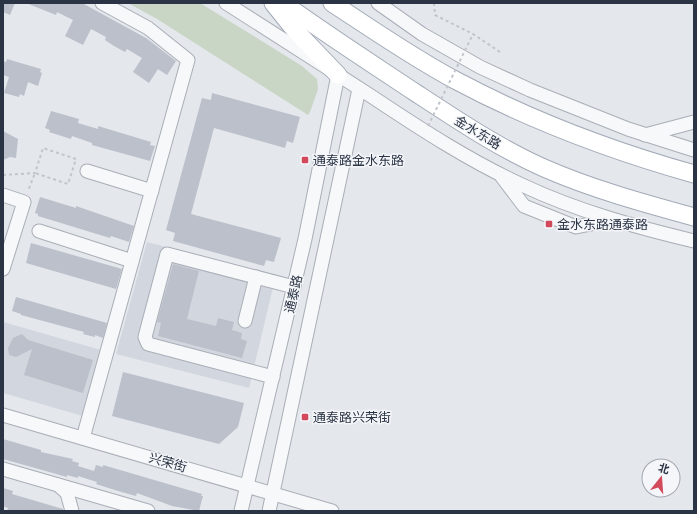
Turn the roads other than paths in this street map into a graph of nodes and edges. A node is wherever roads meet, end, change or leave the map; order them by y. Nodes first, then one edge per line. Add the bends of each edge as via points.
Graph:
1 (102, 3) edge
2 (226, 3) edge
3 (273, 3) edge
4 (283, 3) edge
5 (332, 3) edge
6 (378, 3) edge
7 (392, 3) edge
8 (400, 19) junction
9 (338, 75) junction
10 (359, 89) junction
11 (694, 122) edge
12 (644, 135) junction
13 (694, 150) edge
14 (87, 171) dead end
15 (694, 174) edge
16 (501, 175) junction
17 (152, 191) junction
18 (3, 196) edge
19 (694, 217) edge
20 (613, 219) junction
21 (39, 232) dead end
22 (694, 241) edge
23 (132, 261) junction
24 (3, 269) edge
25 (256, 277) junction
26 (294, 287) junction
27 (245, 321) dead end
28 (273, 377) junction
29 (3, 416) edge
30 (84, 438) junction
31 (3, 469) edge
32 (58, 484) junction
33 (247, 485) junction
34 (273, 493) junction
35 (72, 511) edge
36 (148, 511) edge
37 (241, 511) edge
38 (269, 511) edge
39 (332, 511) edge

1 - 17 street via 148,28 188,60
2 - 9 street
3 - 9 main road
4 - 19 main road, 金水东路 via 468,127 516,154 594,187
5 - 15 main road via 412,55 487,96 598,143
6 - 8 street
7 - 8 street
8 - 12 street via 480,67 530,90
9 - 10 street
9 - 26 street, 通泰路
10 - 16 street via 422,130
10 - 34 street, 通泰路
11 - 12 street
12 - 13 street
14 - 17 street
16 - 20 street via 550,197
16 - 20 street via 524,206 576,226
17 - 23 street
18 - 24 street via 24,202
20 - 22 street
21 - 23 street
23 - 30 street
25 - 26 street
25 - 27 street
25 - 28 street via 167,254 145,337 148,344
26 - 28 street, 通泰路
28 - 33 street, 通泰路
29 - 30 street, 兴荣街
30 - 33 street, 兴荣街
31 - 32 street
32 - 35 street via 67,493
32 - 36 street
33 - 34 street, 兴荣街
33 - 37 street, 通泰路
34 - 38 street, 通泰路
34 - 39 street, 兴荣街

